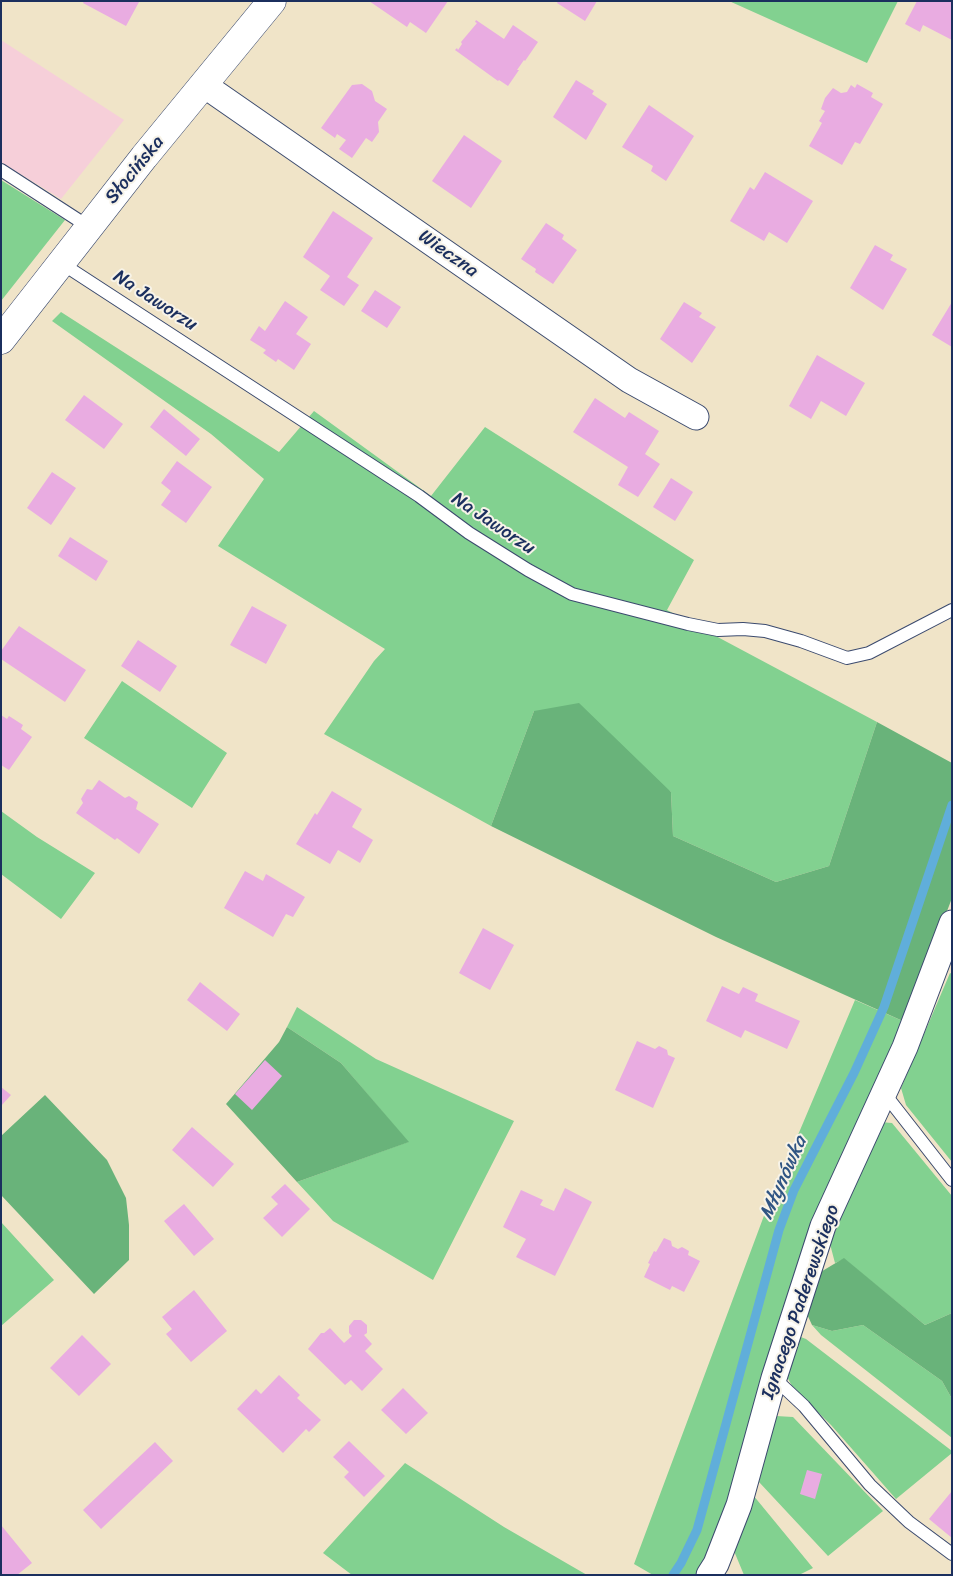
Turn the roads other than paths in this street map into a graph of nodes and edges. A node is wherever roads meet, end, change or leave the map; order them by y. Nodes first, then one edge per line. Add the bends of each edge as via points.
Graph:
1 (263, 4) edge
2 (204, 85) junction
3 (1, 170) edge
4 (89, 227) junction
5 (61, 263) junction
6 (1, 340) edge
7 (696, 417) dead end
8 (952, 610) edge
9 (952, 923) edge
10 (884, 1093) junction
11 (952, 1180) edge
12 (774, 1378) junction
13 (952, 1554) edge
14 (709, 1575) edge

1 - 2 street, Słocińska
2 - 4 street, Słocińska
2 - 7 street, Wieczna via 629,380
3 - 4 lane
4 - 5 street, Słocińska
5 - 6 street, Słocińska
5 - 8 lane, Na Jaworzu via 419,496 470,533 572,594 718,630 765,631 847,658 869,653
9 - 10 street, Ignacego Paderewskiego
10 - 11 lane
10 - 12 street, Ignacego Paderewskiego via 823,1226
12 - 13 lane via 804,1406 870,1485 909,1522
12 - 14 street, Ignacego Paderewskiego via 739,1505

